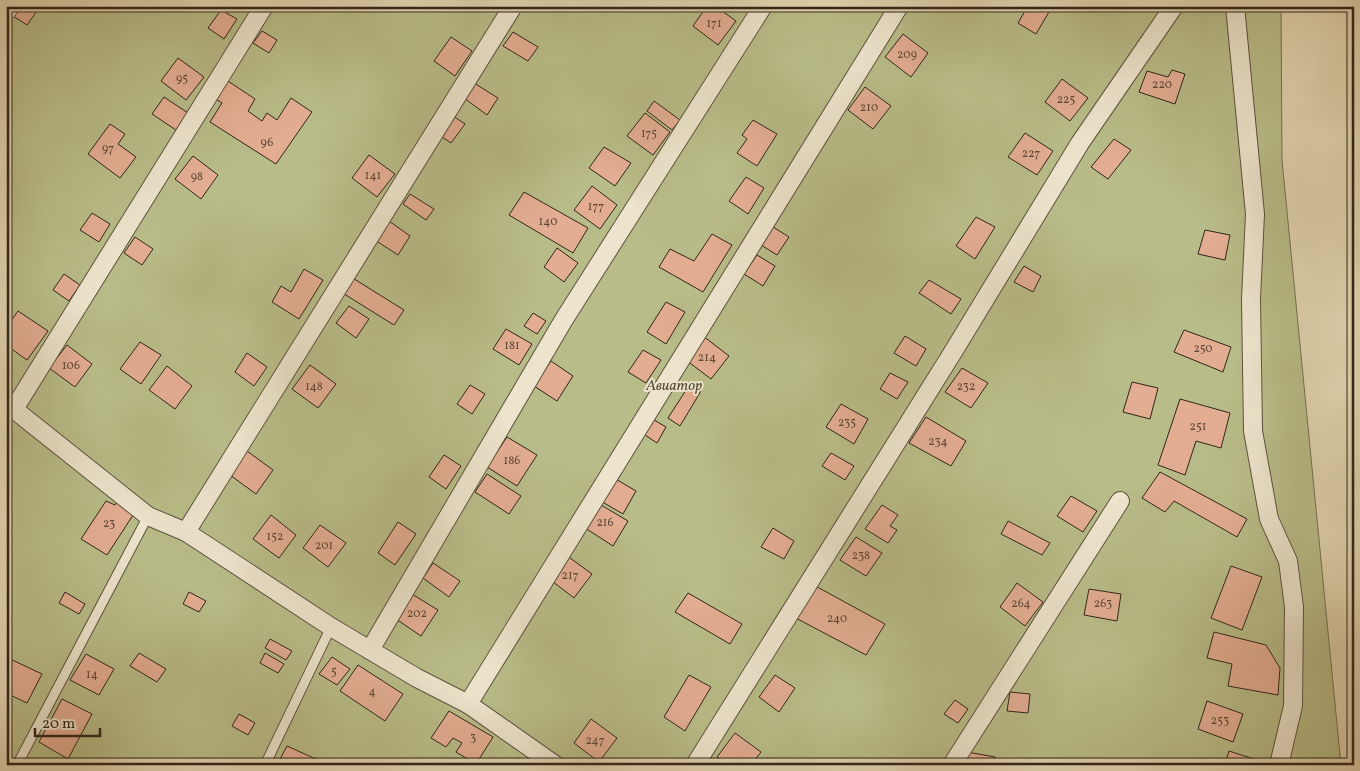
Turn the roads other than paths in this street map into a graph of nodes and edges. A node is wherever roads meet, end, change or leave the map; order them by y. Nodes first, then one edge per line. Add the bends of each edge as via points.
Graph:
1 (10, 6) edge
2 (264, 6) edge
3 (513, 6) edge
4 (763, 6) edge
5 (899, 6) edge
6 (1174, 6) edge
7 (1235, 6) edge
8 (6, 12) edge
9 (10, 406) edge
10 (1120, 501) dead end
11 (148, 516) junction
12 (186, 532) junction
13 (331, 626) junction
14 (370, 650) junction
15 (468, 704) junction
16 (17, 765) edge
17 (265, 765) edge
18 (555, 765) edge
19 (695, 765) edge
20 (952, 765) edge
21 (1279, 765) edge

1 - 8 street
2 - 9 street
3 - 12 street
4 - 14 street via 563,321
5 - 15 street
6 - 19 street via 1080,143
7 - 21 street via 1255,214 1250,299 1253,431 1269,519 1288,561 1294,607 1293,706
9 - 11 street
10 - 20 street
11 - 12 street
11 - 16 lane
12 - 13 street
13 - 14 street
13 - 17 lane
14 - 15 street
15 - 18 street

